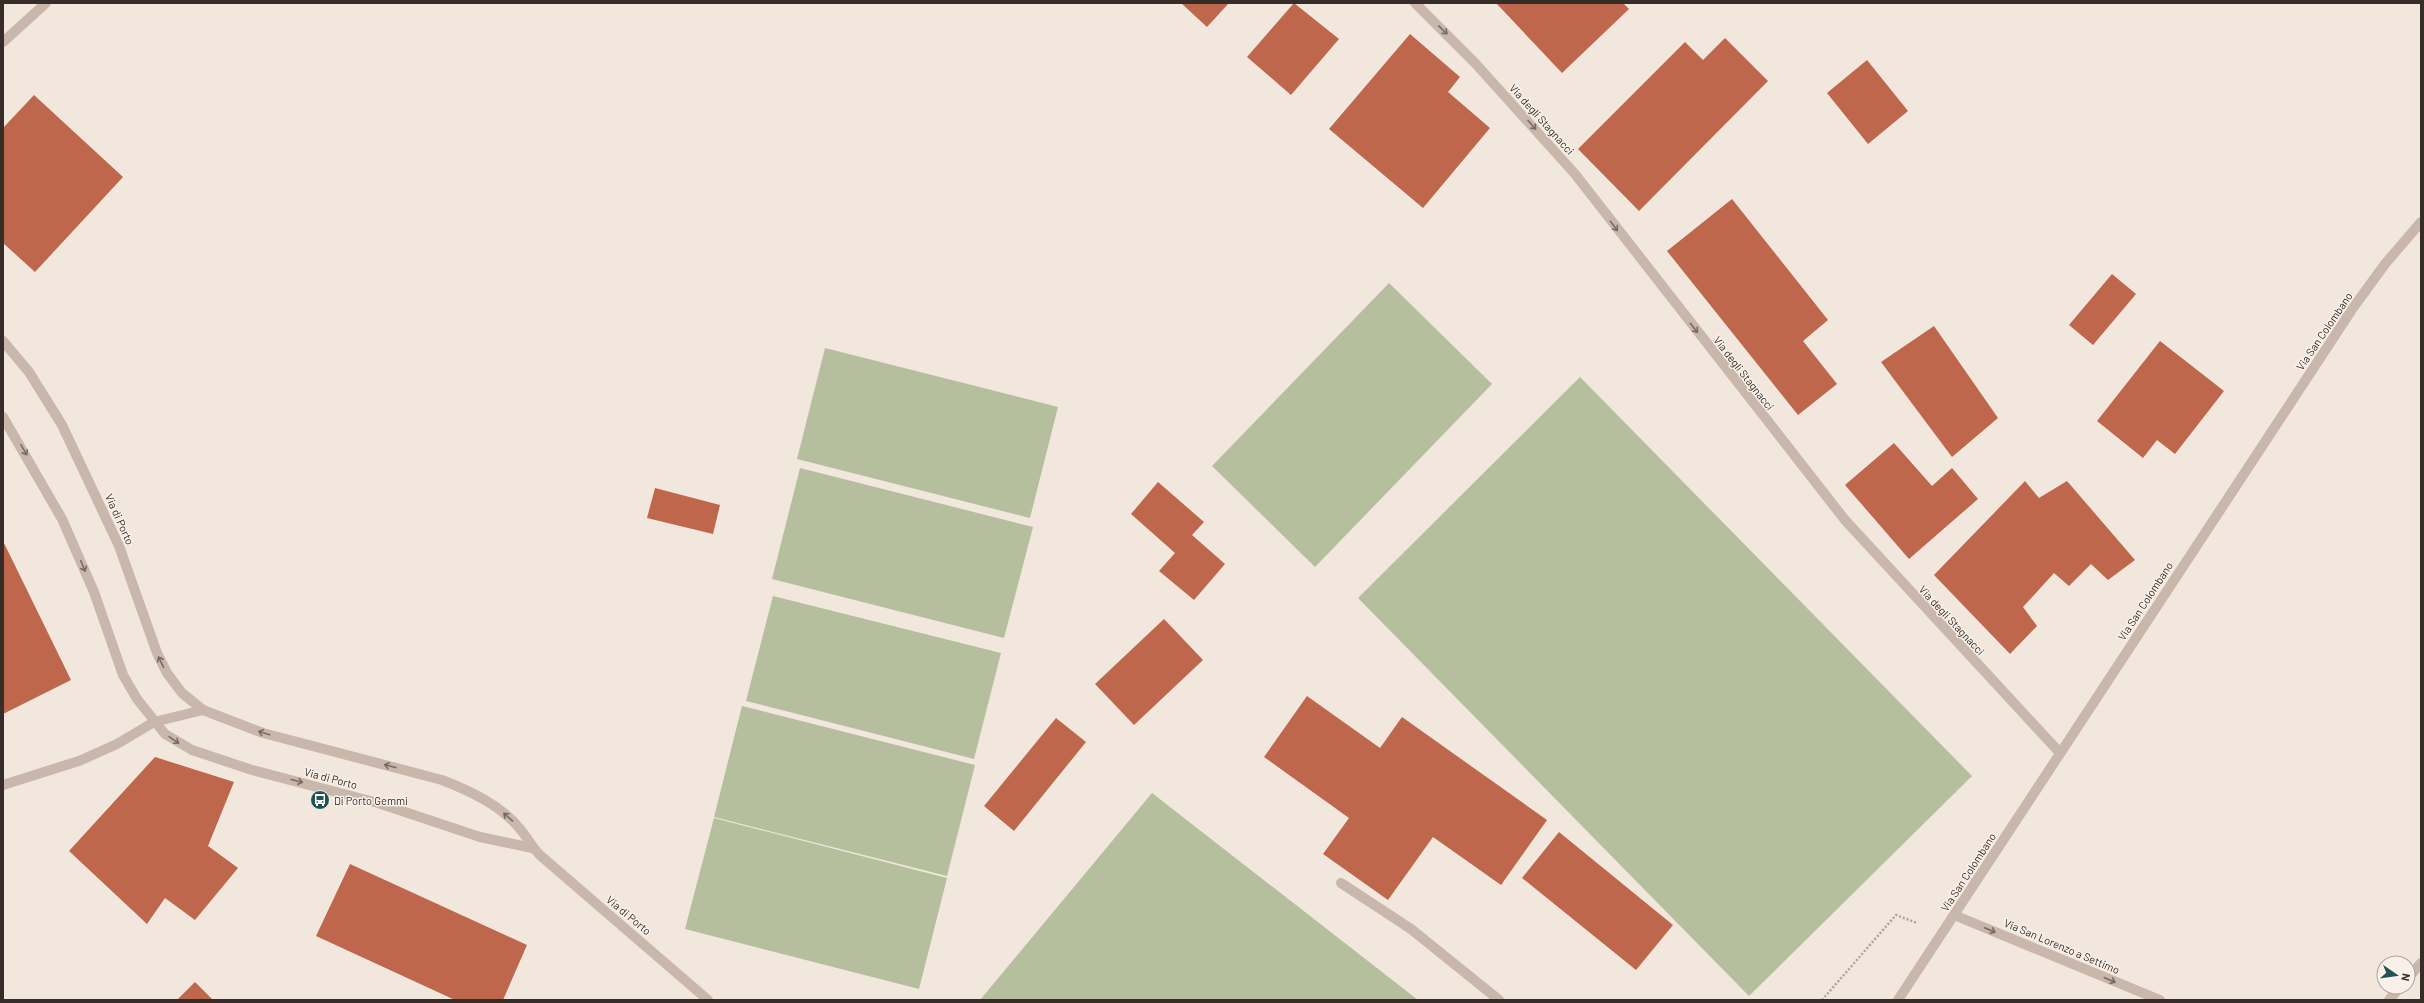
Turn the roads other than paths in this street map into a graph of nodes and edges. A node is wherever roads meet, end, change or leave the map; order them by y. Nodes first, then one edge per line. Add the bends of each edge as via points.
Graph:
1 (46, 3) edge
2 (1415, 3) edge
3 (3, 42) edge
4 (2421, 222) edge
5 (3, 341) edge
6 (3, 417) edge
7 (203, 710) junction
8 (154, 722) junction
9 (2060, 753) junction
10 (3, 785) edge
11 (532, 848) junction
12 (1341, 883) dead end
13 (1954, 915) junction
14 (708, 1000) edge
15 (1499, 1000) edge
16 (1898, 1000) edge
17 (2160, 1000) edge

1 - 3 street
2 -> 9 street, Via degli Stagnacci via 1485,73 1575,174 1845,520
4 - 9 street, Via San Colombano via 2385,264 2353,308
7 -> 5 street, Via di Porto via 182,693 167,673 152,641 119,546 88,476 45,395
6 -> 8 street, Via di Porto via 62,519 94,592 123,675 136,699
7 - 8 street
11 -> 7 street, Via di Porto via 520,829 507,816 464,789 427,776 263,733
8 - 10 street via 117,744 78,761
8 -> 11 street, Via di Porto via 181,745 252,770 378,803 480,837
9 - 13 street, Via San Colombano
11 - 14 street, Via di Porto
12 - 15 street via 1411,929
13 - 16 street, Via San Colombano
13 -> 17 street, Via San Lorenzo a Settimo

